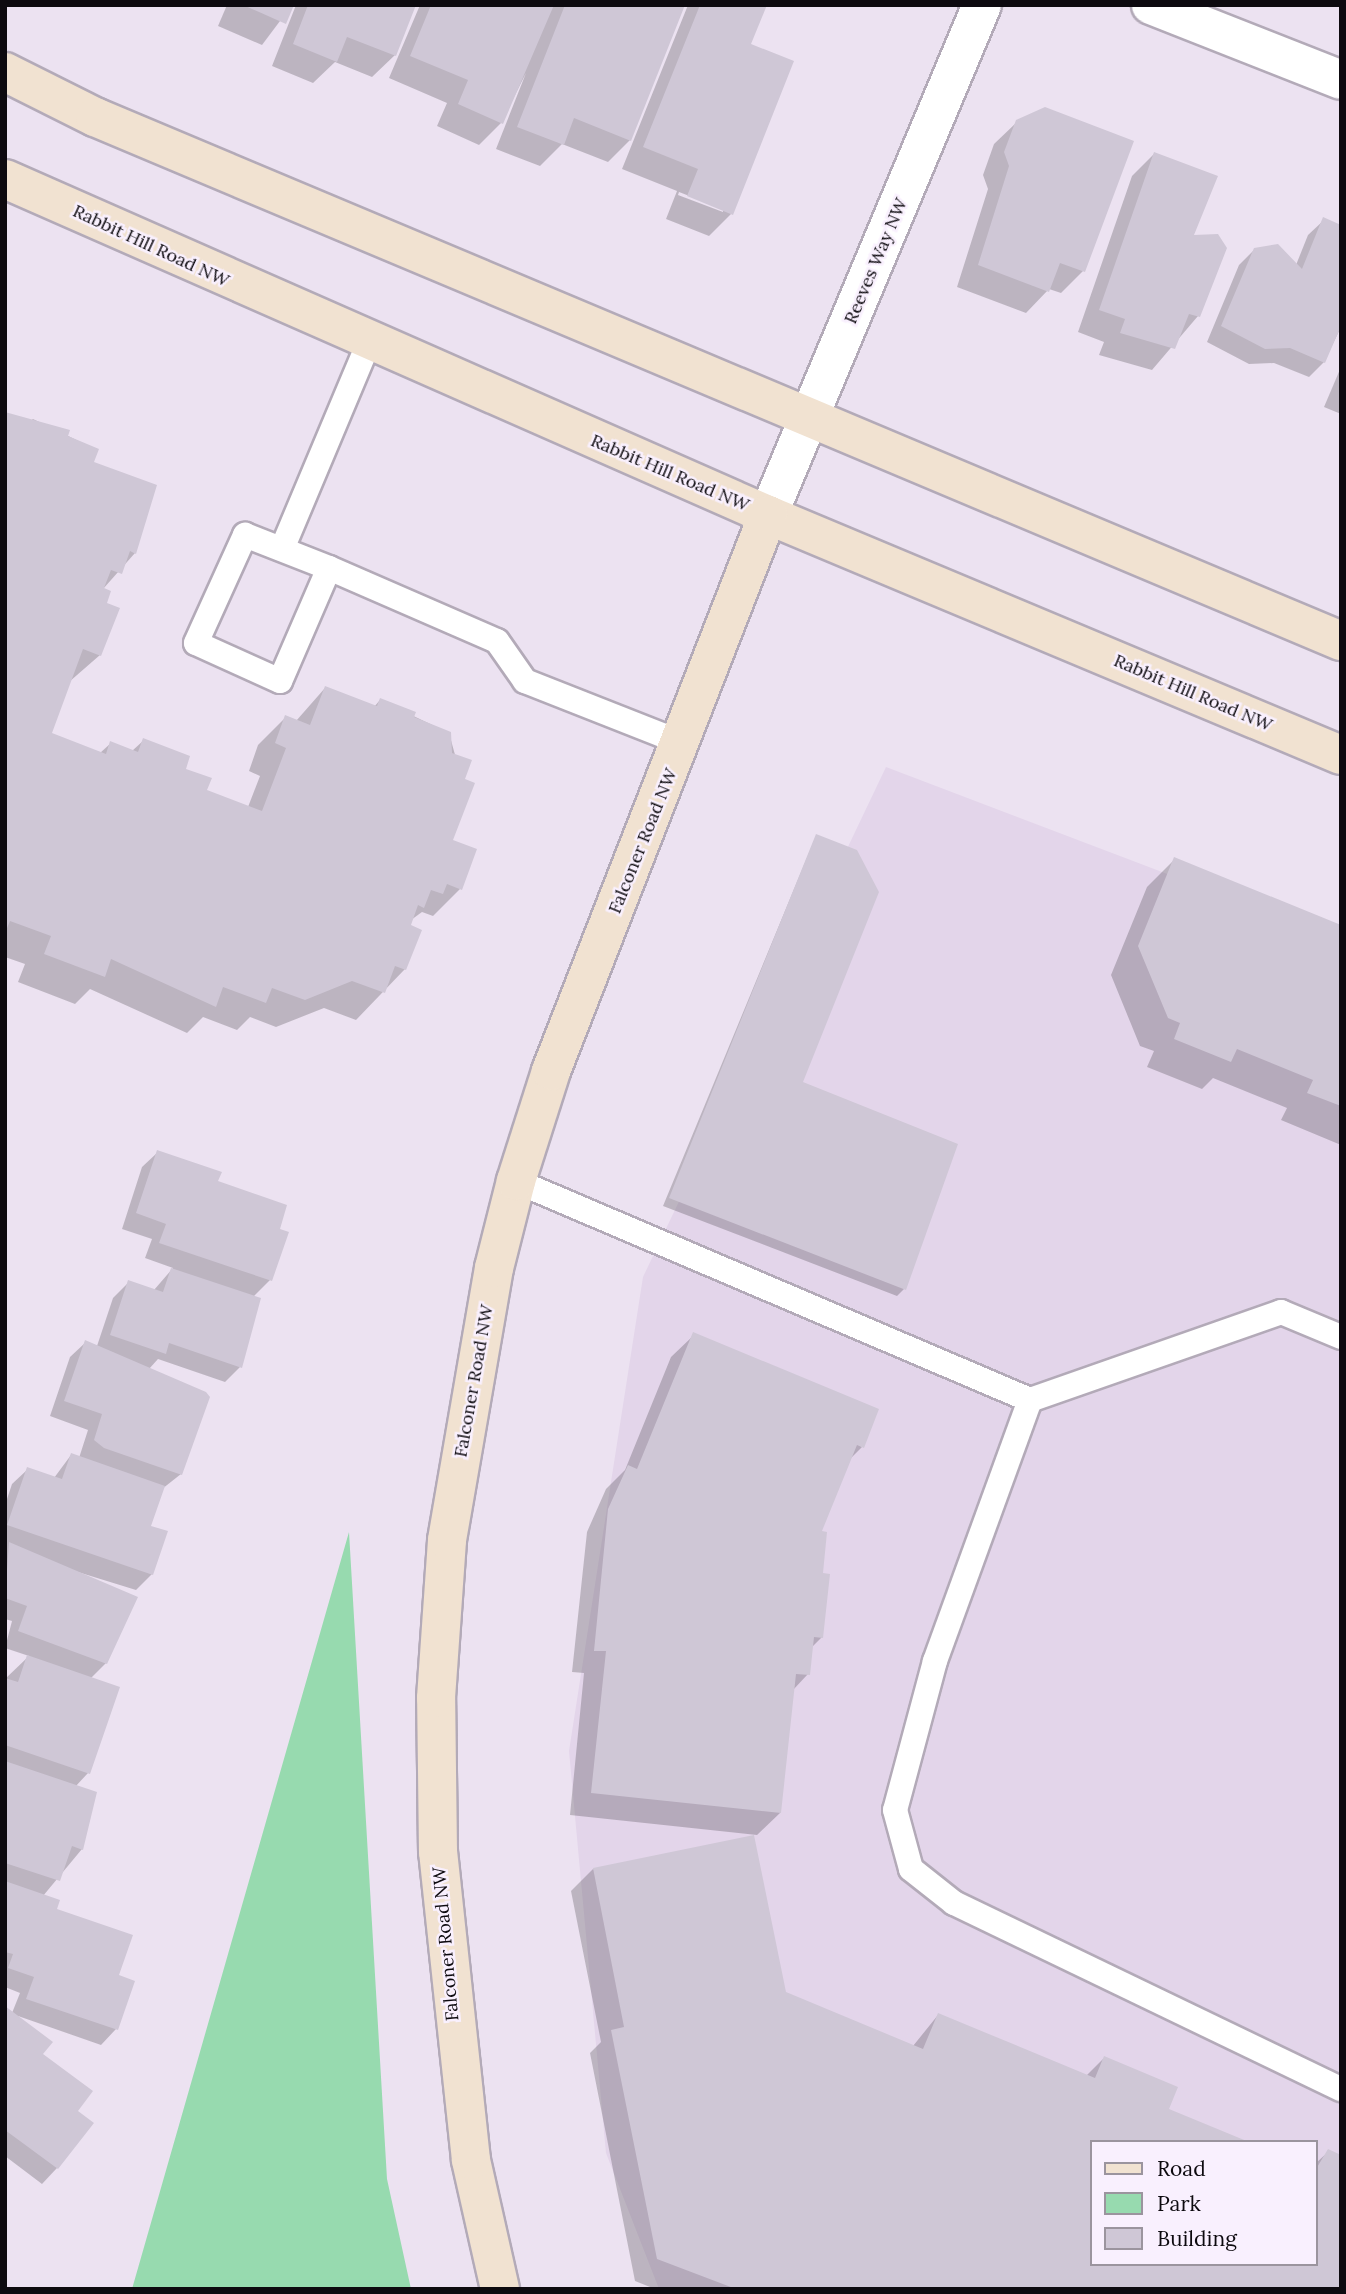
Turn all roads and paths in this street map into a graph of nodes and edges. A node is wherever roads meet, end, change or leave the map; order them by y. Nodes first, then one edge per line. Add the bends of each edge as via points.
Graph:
1 (982, 5) edge
2 (1151, 5) edge
3 (5, 72) edge
4 (1341, 80) edge
5 (5, 179) edge
6 (369, 342) junction
7 (810, 416) junction
8 (768, 516) junction
9 (282, 549) junction
10 (329, 568) junction
11 (1341, 641) edge
12 (682, 743) junction
13 (1341, 755) edge
14 (516, 1181) junction
15 (1341, 1337) edge
16 (1030, 1400) junction
17 (1341, 2089) edge
18 (500, 2289) edge

1 - 7 street, Reeves Way NW
2 - 4 street
3 - 7 main road via 95,117
5 - 6 main road, Rabbit Hill Road NW
6 - 8 main road, Rabbit Hill Road NW
6 - 9 lane
7 - 8 street, Reeves Way NW
7 - 11 main road
8 - 12 main road, Falconer Road NW
8 - 13 main road, Rabbit Hill Road NW
9 - 10 lane
9 - 10 lane via 245,536 196,643 280,681
10 - 12 lane via 497,641 525,681
12 - 14 main road, Falconer Road NW via 551,1071
14 - 16 lane
14 - 18 main road, Falconer Road NW via 494,1268 447,1540 436,1698 438,1852 452,2018 471,2160
15 - 16 lane via 1281,1311
16 - 17 lane via 935,1661 895,1811 911,1869 954,1903

